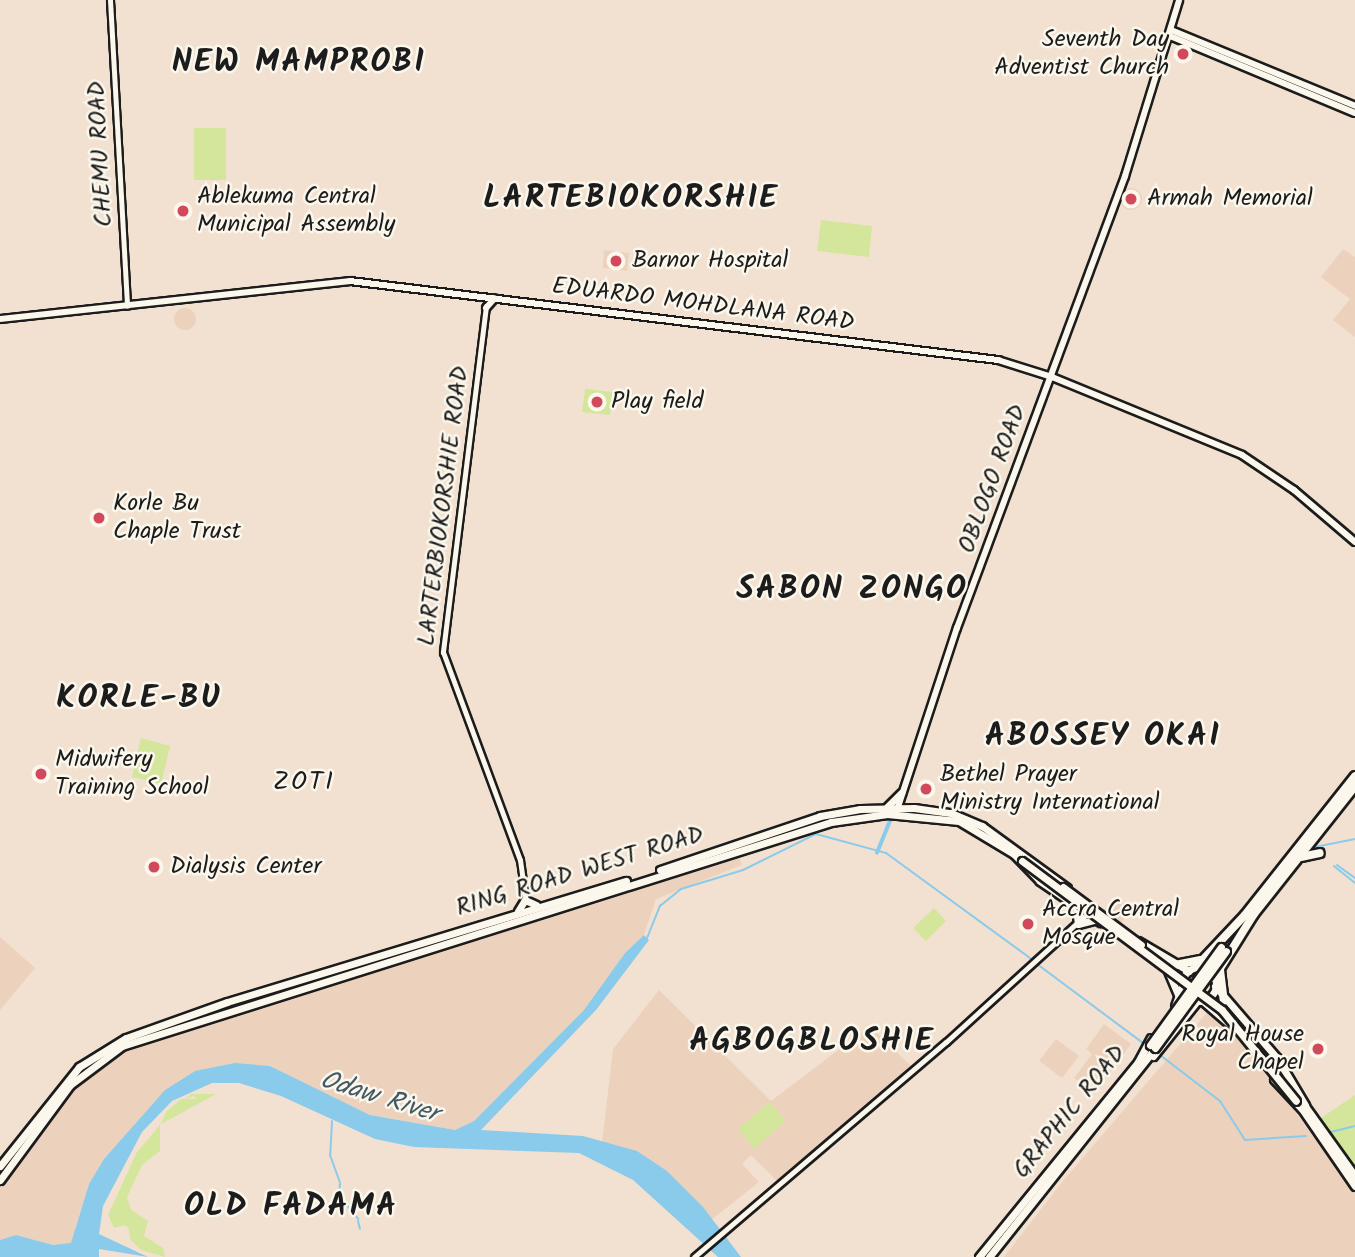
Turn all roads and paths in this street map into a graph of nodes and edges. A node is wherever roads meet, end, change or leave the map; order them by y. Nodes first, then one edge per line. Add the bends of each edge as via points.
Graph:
1 (110, 0) edge
2 (1181, 0) edge
3 (1172, 34) junction
4 (1355, 106) edge
5 (1355, 113) edge
6 (486, 300) junction
7 (127, 306) junction
8 (0, 319) edge
9 (1052, 377) junction
10 (1355, 542) edge
11 (1355, 776) edge
12 (1355, 786) edge
13 (901, 793) junction
14 (883, 808) junction
15 (914, 808) junction
16 (897, 811) junction
17 (1320, 853) dead end
18 (1021, 857) junction
19 (1293, 864) junction
20 (525, 900) junction
21 (538, 905) junction
22 (1076, 908) junction
23 (1093, 908) junction
24 (517, 912) junction
25 (529, 912) junction
26 (1086, 915) junction
27 (1096, 920) junction
28 (1244, 923) junction
29 (1078, 924) junction
30 (1207, 958) junction
31 (1221, 964) junction
32 (1171, 968) junction
33 (1193, 969) junction
34 (1215, 982) junction
35 (1182, 985) junction
36 (1202, 997) junction
37 (1178, 1000) junction
38 (1224, 1001) junction
39 (227, 1002) junction
40 (230, 1012) junction
41 (1145, 1056) junction
42 (1303, 1107) junction
43 (1316, 1126) junction
44 (0, 1166) edge
45 (1355, 1176) edge
46 (0, 1180) edge
47 (1355, 1186) edge
48 (694, 1257) edge
49 (979, 1257) edge
50 (989, 1257) edge

1 - 7 street, CHEMU ROAD
2 - 3 main road, OBLOGO ROAD
3 - 4 main road
3 - 5 main road
3 - 9 main road, OBLOGO ROAD
6 - 7 main road, EDUARDO MOHDLANA ROAD via 344,281
6 - 9 main road, EDUARDO MOHDLANA ROAD via 998,360
6 - 20 street, LARTERBIOKORSHIE ROAD via 443,652 520,860
7 - 8 main road, EDUARDO MOHDLANA ROAD
9 - 10 main road, EDUARDO MOHDLANA ROAD via 1242,455 1294,490
9 - 13 main road, OBLOGO ROAD
11 - 28 highway
12 - 19 highway
13 - 14 main road
13 - 15 main road via 905,803
13 - 16 main road, OBLOGO ROAD
14 - 16 main road, RING ROAD WEST ROAD
14 - 21 main road, RING ROAD WEST ROAD via 820,816
15 - 16 main road, RING ROAD WEST ROAD
15 - 18 main road, RING ROAD WEST ROAD via 961,816
16 - 18 main road, RING ROAD WEST ROAD via 959,821
16 - 25 main road, RING ROAD WEST ROAD via 831,822
17 - 19 highway via 1310,852
18 - 22 main road, RING ROAD WEST ROAD via 1022,866
18 - 23 main road, RING ROAD WEST ROAD
18 - 36 main road, RING ROAD WEST ROAD, bridge
19 - 28 highway
20 - 21 main road
20 - 24 main road
20 - 25 street, LARTERBIOKORSHIE ROAD
21 - 25 main road, RING ROAD WEST ROAD
22 - 26 main road, RING ROAD WEST ROAD
22 - 29 main road
23 - 26 street
23 - 32 main road, RING ROAD WEST ROAD
24 - 25 main road, RING ROAD WEST ROAD
24 - 39 main road, RING ROAD WEST ROAD
25 - 40 main road, RING ROAD WEST ROAD
26 - 27 main road, RING ROAD WEST ROAD
26 - 29 street
27 - 29 main road
27 - 32 main road, RING ROAD WEST ROAD
28 - 30 highway
28 - 31 highway
28 - 41 main road, bridge
29 - 48 street
30 - 32 highway
30 - 33 highway
31 - 34 highway
31 - 38 highway
32 - 33 main road, RING ROAD WEST ROAD
32 - 35 main road, RING ROAD WEST ROAD
32 - 37 main road
33 - 34 main road, RING ROAD WEST ROAD via 1209,970
33 - 35 main road, GRAPHIC ROAD
34 - 36 main road, GRAPHIC ROAD
34 - 38 main road
35 - 36 main road, RING ROAD WEST ROAD
35 - 37 main road, GRAPHIC ROAD
36 - 41 main road, GRAPHIC ROAD
36 - 42 main road
36 - 42 main road, bridge via 1250,1040
37 - 41 main road, GRAPHIC ROAD
38 - 42 main road via 1269,1049
39 - 40 main road
39 - 44 main road, RING ROAD WEST ROAD via 126,1038 89,1059
40 - 46 main road, RING ROAD WEST ROAD via 131,1042 104,1056 71,1084
41 - 49 main road, GRAPHIC ROAD
41 - 50 main road, GRAPHIC ROAD
42 - 43 main road
43 - 45 main road
43 - 47 main road

